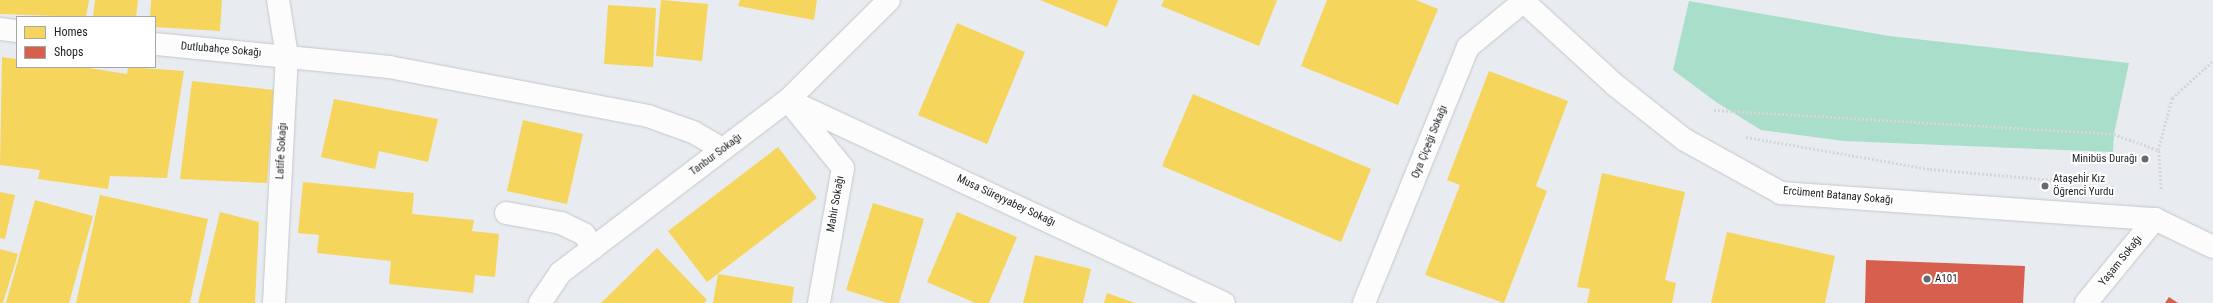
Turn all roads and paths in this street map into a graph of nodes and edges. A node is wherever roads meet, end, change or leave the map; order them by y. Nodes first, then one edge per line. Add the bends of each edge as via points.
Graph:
1 (278, 0) edge
2 (889, 0) edge
3 (1523, 1) edge
4 (0, 29) edge
5 (16, 31) edge
6 (156, 44) edge
7 (287, 56) junction
8 (2213, 61) edge
9 (788, 100) junction
10 (1714, 110) dead end
11 (1738, 136) dead end
12 (723, 149) junction
13 (2158, 150) junction
14 (2056, 180) dead end
15 (2154, 188) dead end
16 (2161, 189) junction
17 (2168, 192) dead end
18 (506, 213) dead end
19 (2155, 219) junction
20 (2213, 247) edge
21 (593, 248) junction
22 (274, 303) edge
23 (540, 303) edge
24 (819, 303) edge
25 (1224, 303) edge
26 (1364, 303) edge
27 (2086, 303) edge

1 - 7 street, Latife Sokağı
2 - 9 street, Tanbur Sokağı
3 - 19 street, Ercüment Batanay Sokağı via 1615,85 1685,140 1782,193
3 - 26 street, Oya Çiçeği Sokağı via 1468,47
4 - 5 street
6 - 7 street, Dutlubahçe Sokağı
7 - 12 street, Dutlubahçe Sokağı via 389,67 648,116 693,132
7 - 22 street, Latife Sokağı
8 - 13 path via 2172,98
9 - 12 street, Tanbur Sokağı
9 - 24 street, Mahir Sokağı via 843,168
9 - 25 street, Musa Süreyyabey Sokağı
10 - 13 path via 2114,134
11 - 14 path via 1930,169
12 - 21 street, Tanbur Sokağı
13 - 16 path
15 - 16 path
16 - 17 path
18 - 21 street via 562,223 584,234
19 - 20 street, Ercüment Batanay Sokağı
19 - 27 street, Yaşam Sokağı
21 - 23 street, Tanbur Sokağı via 560,273

